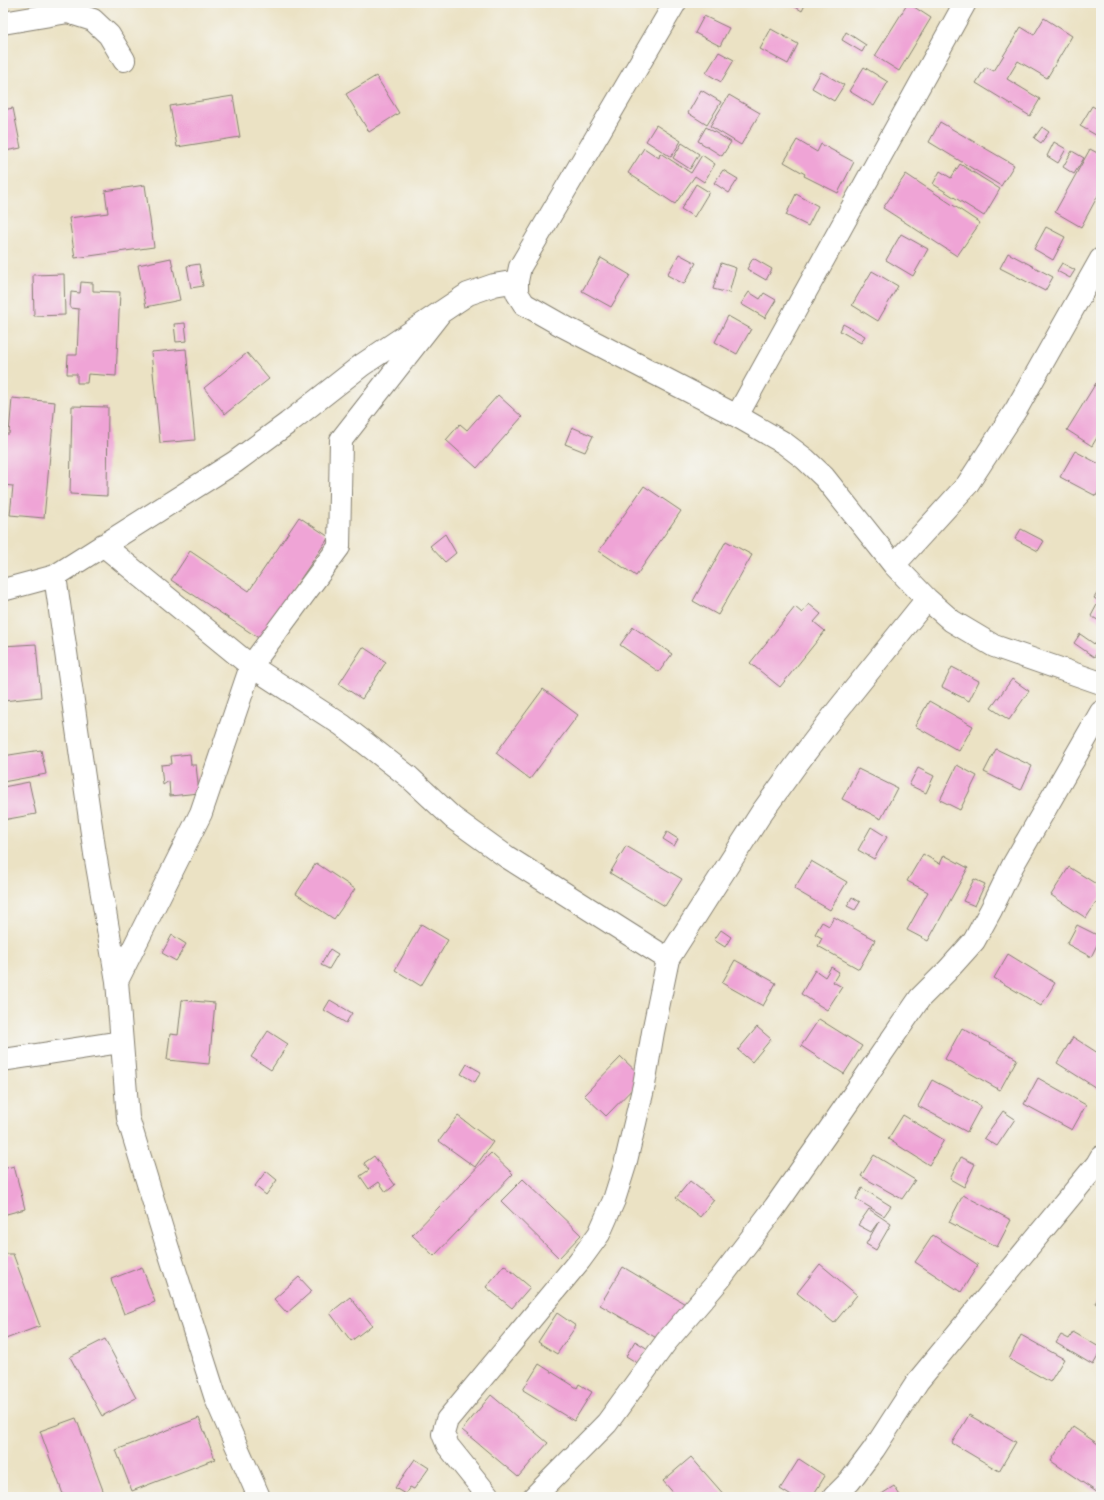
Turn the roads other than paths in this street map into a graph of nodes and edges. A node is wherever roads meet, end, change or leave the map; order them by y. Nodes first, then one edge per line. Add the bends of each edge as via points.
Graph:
1 (675, 3) edge
2 (965, 3) edge
3 (3, 23) edge
4 (124, 60) dead end
5 (1101, 259) edge
6 (517, 281) junction
7 (441, 312) junction
8 (737, 416) junction
9 (103, 545) junction
10 (894, 565) junction
11 (56, 576) junction
12 (3, 590) edge
13 (927, 599) junction
14 (251, 666) junction
15 (1101, 683) edge
16 (1101, 712) edge
17 (668, 959) junction
18 (117, 981) junction
19 (122, 1042) junction
20 (3, 1060) edge
21 (1101, 1157) edge
22 (259, 1497) edge
23 (489, 1497) edge
24 (534, 1497) edge
25 (834, 1497) edge

1 - 6 street via 520,267
2 - 8 street
3 - 4 street via 68,12 93,20 109,35
5 - 10 street via 1017,408 967,485
6 - 7 street via 494,285 468,294
6 - 8 street via 517,293 524,304
7 - 9 street via 362,365 235,462
7 - 14 street via 341,440 339,547
8 - 10 street via 784,443 824,477
9 - 11 street
9 - 14 street
10 - 13 street
11 - 12 street
11 - 18 street via 95,854
13 - 15 street via 952,621 994,646
13 - 17 street via 792,770 762,812
14 - 17 street via 342,725 409,777 453,818 507,857
14 - 18 street via 201,813
16 - 24 street via 1013,865 974,941 920,998 775,1207 666,1342 607,1423
17 - 23 street via 644,1085 625,1165 614,1200 599,1234 447,1420 443,1434 448,1446
18 - 19 street
19 - 20 street
19 - 22 street via 128,1118 216,1399
21 - 25 street via 918,1381 874,1449 850,1481

